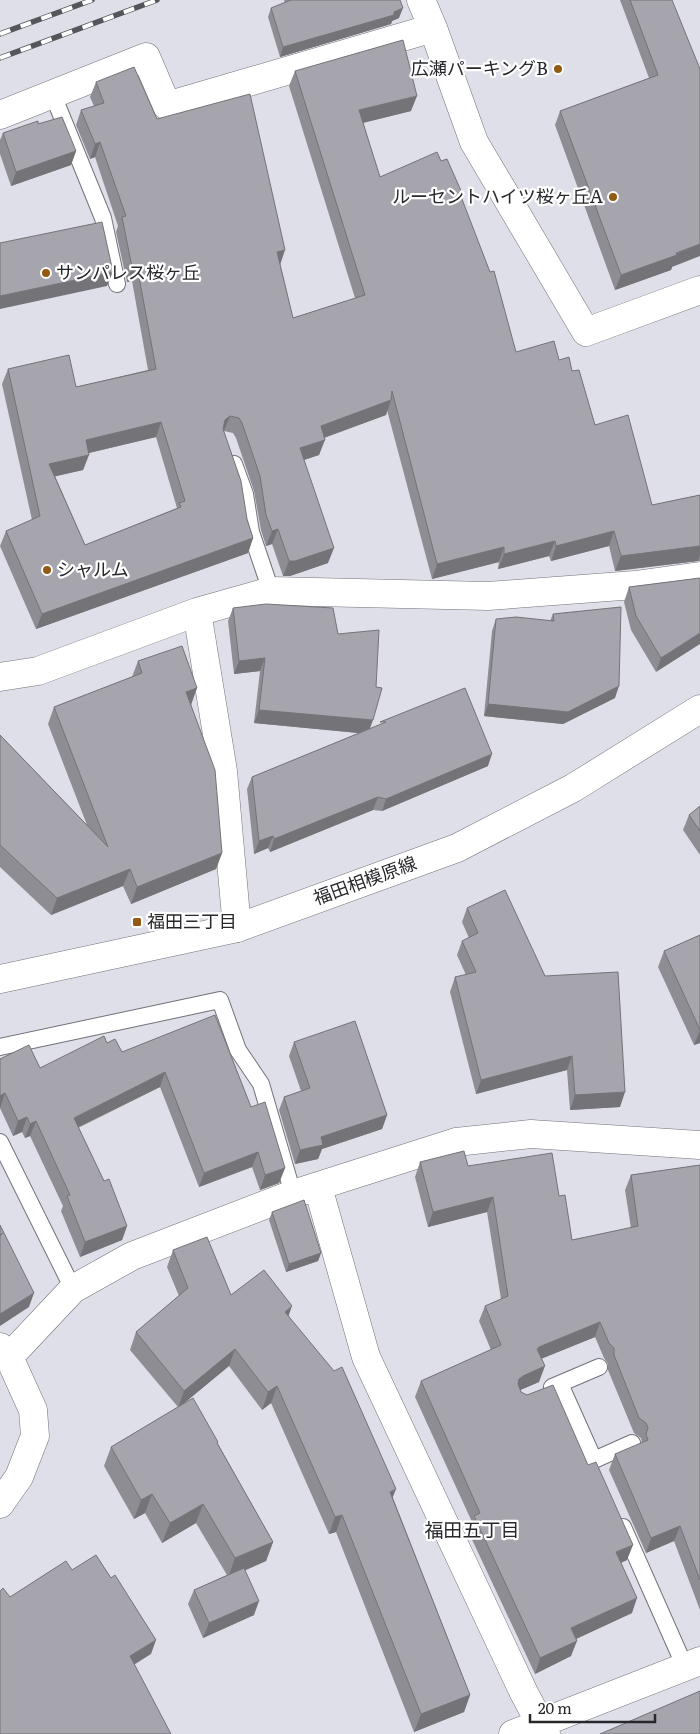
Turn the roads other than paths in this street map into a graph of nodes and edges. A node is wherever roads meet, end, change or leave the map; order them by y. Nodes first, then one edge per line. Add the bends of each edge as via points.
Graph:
1 (422, 0) edge
2 (433, 28) junction
3 (53, 94) junction
4 (0, 115) edge
5 (117, 284) dead end
6 (700, 290) edge
7 (230, 450) edge
8 (700, 576) edge
9 (271, 591) junction
10 (197, 612) junction
11 (0, 677) edge
12 (700, 709) edge
13 (237, 928) junction
14 (0, 979) edge
15 (0, 1047) edge
16 (0, 1142) edge
17 (700, 1145) edge
18 (305, 1190) junction
19 (74, 1289) junction
20 (4, 1352) edge
21 (599, 1367) dead end
22 (560, 1384) junction
23 (537, 1394) edge
24 (632, 1443) dead end
25 (594, 1460) junction
26 (601, 1477) edge
27 (0, 1504) edge
28 (617, 1512) edge
29 (692, 1664) edge
30 (544, 1729) edge
31 (513, 1734) edge

1 - 2 street
2 - 3 street via 168,106 146,57
2 - 6 street via 474,142 586,332
3 - 4 street
3 - 5 lane via 104,218
7 - 9 lane via 244,494 251,532
8 - 9 street via 635,585 488,596
9 - 10 street
10 - 11 street via 38,671
10 - 13 street via 223,771
12 - 13 street, 福田相模原線 via 573,788 457,848
13 - 14 street, 福田相模原線
15 - 18 lane via 220,1000 238,1050 261,1084
16 - 19 lane
17 - 18 street via 531,1134 456,1142
18 - 19 street via 132,1256
18 - 30 street via 366,1357 524,1693
19 - 20 street
20 - 27 street via 33,1410 35,1436 19,1477
21 - 22 lane
22 - 23 lane
22 - 25 lane
24 - 25 lane
25 - 26 lane
28 - 29 lane
29 - 30 street
30 - 31 street

